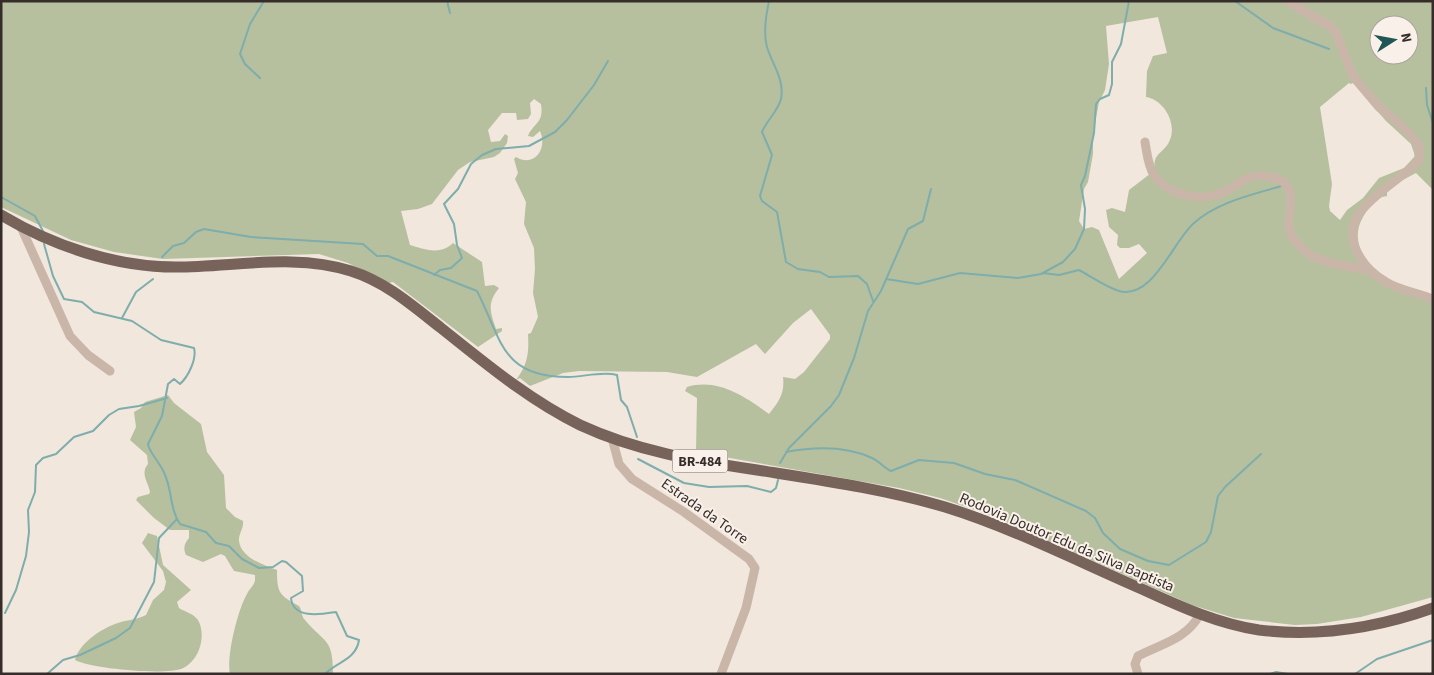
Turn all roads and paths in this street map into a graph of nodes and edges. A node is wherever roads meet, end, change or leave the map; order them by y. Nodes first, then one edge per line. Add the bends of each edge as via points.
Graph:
1 (1286, 1) edge
2 (1145, 142) dead end
3 (1, 215) edge
4 (21, 226) junction
5 (1371, 271) junction
6 (1433, 299) edge
7 (110, 370) dead end
8 (612, 438) junction
9 (1433, 608) edge
10 (1200, 614) junction
11 (721, 674) edge
12 (1138, 674) edge

1 - 5 street via 1330,26 1336,33 1352,76 1419,145 1419,161 1378,192 1359,213 1351,236 1359,258
2 - 5 street via 1154,174 1164,186 1186,196 1220,194 1244,178 1273,177 1288,187 1292,199 1289,230 1296,242 1309,254 1328,262
3 - 4 main road, Rodovia Doutor Edu da Silva Baptista / BR-484
4 - 7 street via 70,336 88,355
4 - 8 main road, Rodovia Doutor Edu da Silva Baptista / BR-484 via 70,248 156,266 294,262 355,272 397,294 520,390 575,422
5 - 6 street via 1386,282
8 - 10 main road, Rodovia Doutor Edu da Silva Baptista / BR-484 via 675,456 858,487 942,506
8 - 11 street, Estrada da Torre via 618,464 632,479 749,559 755,568 746,608
9 - 10 main road, Rodovia Doutor Edu da Silva Baptista / BR-484 via 1381,624 1314,632 1261,630
10 - 12 street via 1185,633 1138,656 1135,664

